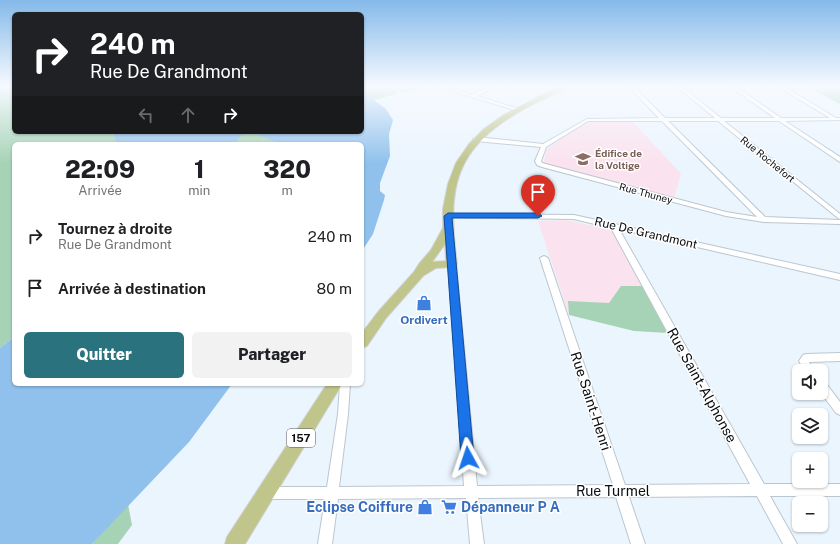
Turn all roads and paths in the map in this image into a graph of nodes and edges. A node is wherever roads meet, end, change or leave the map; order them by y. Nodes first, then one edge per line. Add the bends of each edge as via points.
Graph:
1 (513, 111) edge
2 (655, 111) edge
3 (709, 111) edge
4 (768, 111) edge
5 (824, 111) edge
6 (663, 119) junction
7 (718, 119) junction
8 (779, 119) junction
9 (837, 119) edge
10 (840, 122) edge
11 (476, 140) junction
12 (544, 146) junction
13 (840, 160) edge
14 (448, 216) junction
15 (840, 217) edge
16 (764, 220) junction
17 (840, 222) edge
18 (614, 226) junction
19 (448, 228) junction
20 (544, 258) dead end
21 (452, 264) junction
22 (419, 274) junction
23 (840, 277) edge
24 (364, 340) edge
25 (840, 357) edge
26 (805, 364) edge
27 (335, 386) edge
28 (345, 386) edge
29 (828, 394) edge
30 (840, 410) edge
31 (620, 490) junction
32 (760, 490) junction
33 (840, 490) edge
34 (332, 492) junction
35 (471, 492) junction
36 (266, 493) junction
37 (234, 544) edge
38 (326, 544) edge
39 (476, 544) edge
40 (638, 544) edge
41 (790, 544) edge

1 - 11 main road
2 - 6 street
3 - 7 street, Rue Rochefort
4 - 8 street
5 - 9 street
6 - 7 street
6 - 12 street via 587,120
6 - 16 street
7 - 8 street
7 - 15 street, Rue Rochefort
8 - 9 street
8 - 13 street
9 - 10 street
11 - 12 street
11 - 14 main road via 455,174
12 - 16 street, Rue Thuney via 538,162 546,167 726,214
14 - 18 street, Rue De Grandmont via 565,216
14 - 19 main road
16 - 17 street, Rue Thuney
18 - 23 street, Rue De Grandmont
18 - 32 street, Rue Saint-Alphonse
19 - 21 main road
19 - 22 main road via 436,251
20 - 31 street, Rue Saint-Henri
21 - 22 main road via 431,266
21 - 35 street
22 - 24 main road via 382,315
25 - 26 street via 813,357 804,359
27 - 36 main road, 157
28 - 34 street
29 - 30 street
31 - 32 street, Rue Turmel
31 - 35 street, Rue Turmel
31 - 40 street, Rue Saint-Henri
32 - 33 street, Rue Turmel
32 - 41 street, Rue Saint-Alphonse
34 - 35 street, Rue Turmel
34 - 36 street, Rue Turmel
34 - 38 street
35 - 39 street
36 - 37 main road, 157

